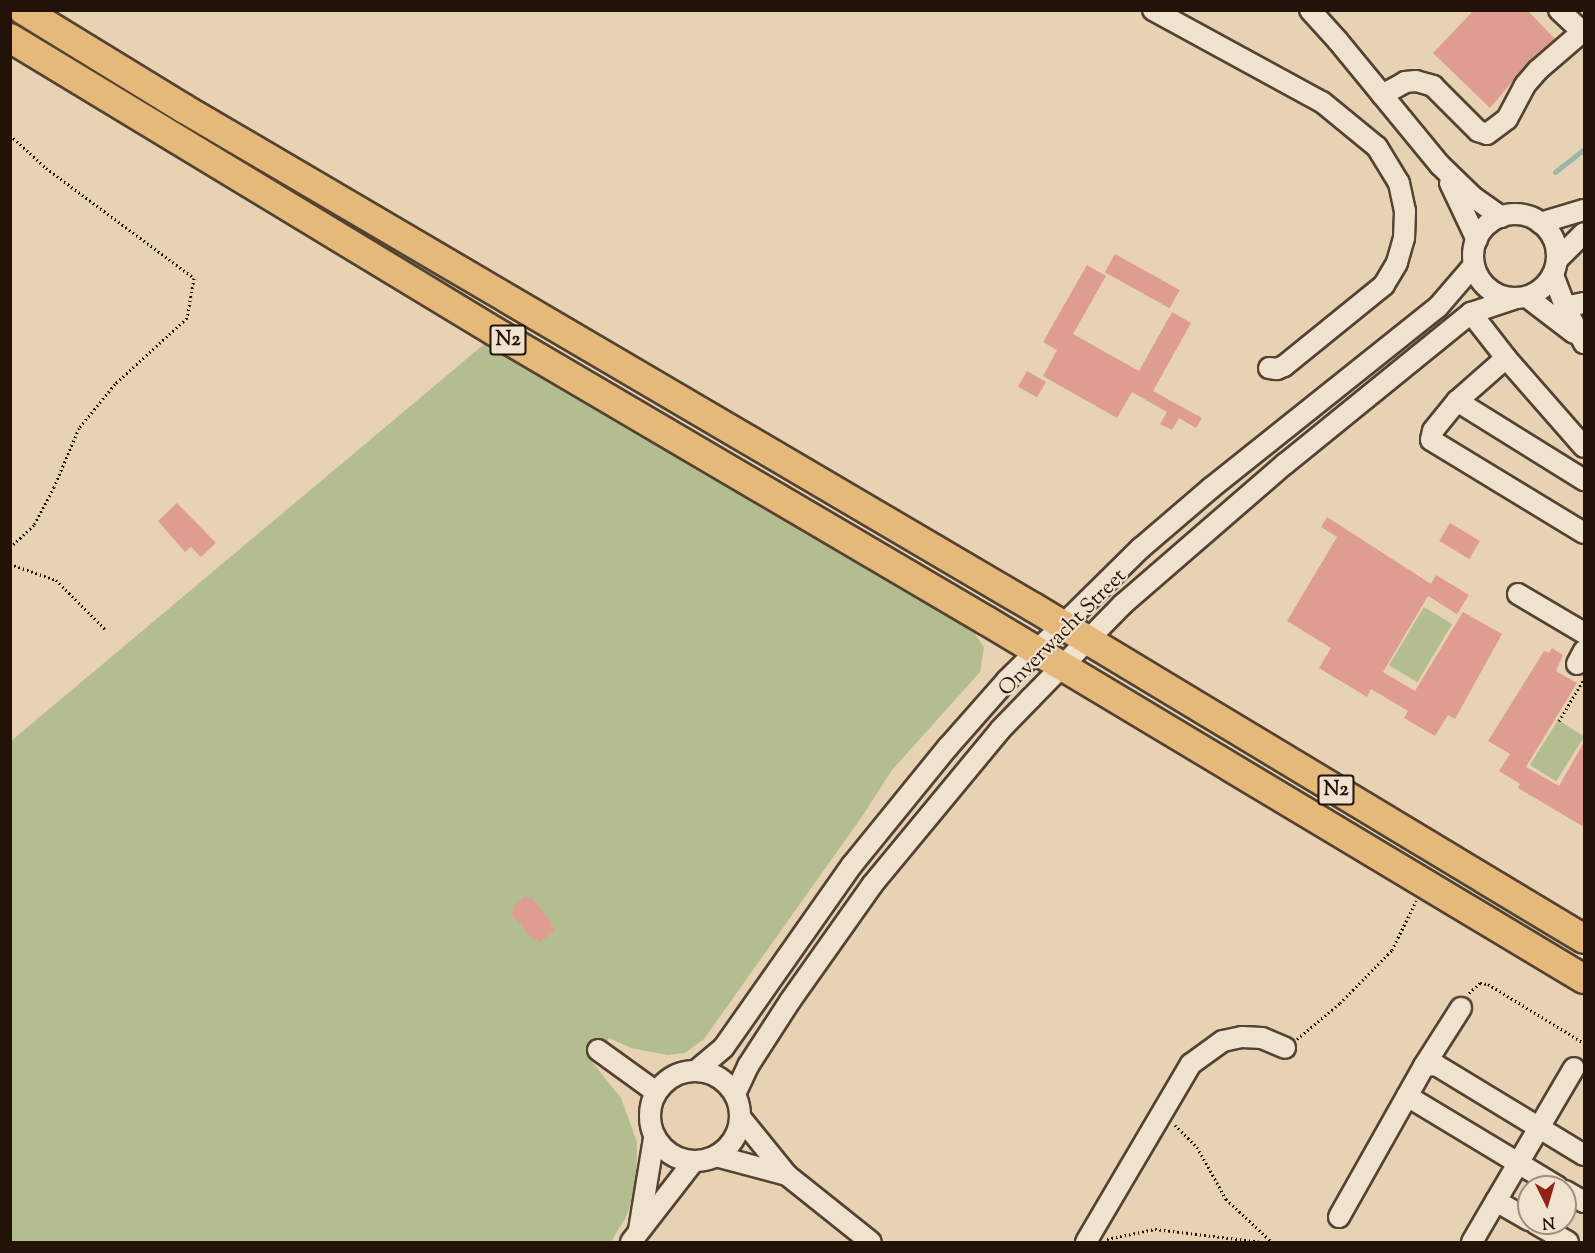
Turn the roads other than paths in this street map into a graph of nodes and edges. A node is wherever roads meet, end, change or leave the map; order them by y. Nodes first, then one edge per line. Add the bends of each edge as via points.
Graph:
1 (23, 10) edge
2 (1153, 10) edge
3 (1310, 10) edge
4 (1559, 10) edge
5 (1583, 32) edge
6 (10, 38) edge
7 (1382, 95) junction
8 (1440, 165) junction
9 (1584, 210) edge
10 (1502, 217) junction
11 (1540, 223) junction
12 (1584, 233) edge
13 (1477, 240) junction
14 (1474, 265) junction
15 (1555, 268) junction
16 (1522, 297) junction
17 (1584, 303) edge
18 (1565, 307) junction
19 (1471, 313) junction
20 (1584, 342) edge
21 (1506, 358) junction
22 (1269, 368) dead end
23 (1458, 401) junction
24 (1584, 447) edge
25 (1584, 480) edge
26 (1584, 533) edge
27 (1518, 594) dead end
28 (1063, 626) junction
29 (1584, 633) edge
30 (1087, 640) junction
31 (1036, 651) junction
32 (1062, 666) junction
33 (1584, 939) edge
34 (1584, 979) edge
35 (1461, 1008) road end
36 (1285, 1048) road end
37 (598, 1050) dead end
38 (1424, 1066) junction
39 (1574, 1068) dead end
40 (697, 1070) junction
41 (656, 1092) junction
42 (735, 1094) junction
43 (1407, 1096) junction
44 (740, 1117) junction
45 (1538, 1127) junction
46 (654, 1138) junction
47 (1584, 1155) edge
48 (716, 1156) junction
49 (693, 1162) junction
50 (1518, 1163) junction
51 (787, 1175) junction
52 (1538, 1175) edge
53 (1496, 1201) junction
54 (1517, 1213) edge
55 (1339, 1217) dead end
56 (635, 1237) edge
57 (1092, 1241) edge
58 (871, 1242) edge
59 (1472, 1242) edge

1 - 28 highway, N2
2 - 22 street via 1322,102 1377,147 1399,183 1405,211 1404,238 1397,263 1383,285 1281,368
3 - 7 street
4 - 5 street
5 - 7 street via 1538,69 1507,119 1487,134 1478,131 1433,86 1405,82
6 - 31 highway, N2 via 512,342
7 - 8 street
8 - 10 street via 1473,197
8 - 13 street
9 - 11 street
10 - 11 street via 1526,216
10 - 13 street via 1487,226
11 - 15 street via 1553,239
12 - 15 street
13 - 14 street
14 - 16 street via 1485,285 1505,297
14 - 28 street, Onverwacht Street via 1438,307 1211,488 1141,548
15 - 16 street via 1546,285
15 - 18 street
16 - 19 street, Onverwacht Street
16 - 20 street
17 - 18 street
18 - 20 street
19 - 21 street
19 - 30 street, Onverwacht Street via 1210,526
21 - 23 street
21 - 24 street
23 - 25 street
23 - 26 street via 1433,431 1433,444
27 - 29 street
28 - 30 highway, N2
28 - 31 street, Onverwacht Street
30 - 32 street, Onverwacht Street
30 - 33 highway, N2
31 - 32 highway, N2
31 - 40 street, Onverwacht Street via 906,797 852,865 724,1047
32 - 34 highway, N2
32 - 42 street, Onverwacht Street via 1000,730 872,885 790,1001 748,1066
35 - 38 street
36 - 57 street via 1262,1038 1242,1036 1222,1041 1191,1064
37 - 41 street
38 - 43 street
38 - 45 street via 1436,1065
39 - 45 street
40 - 41 street via 673,1076
40 - 42 street via 719,1077
41 - 46 street via 649,1115
42 - 44 street
43 - 50 street
43 - 55 street
44 - 48 street via 734,1140
44 - 51 street
45 - 47 street
45 - 50 street
46 - 49 street via 671,1155
46 - 56 street
48 - 49 street
48 - 51 street
49 - 56 street
50 - 52 street
50 - 53 street
51 - 58 street
53 - 54 street
53 - 59 street

